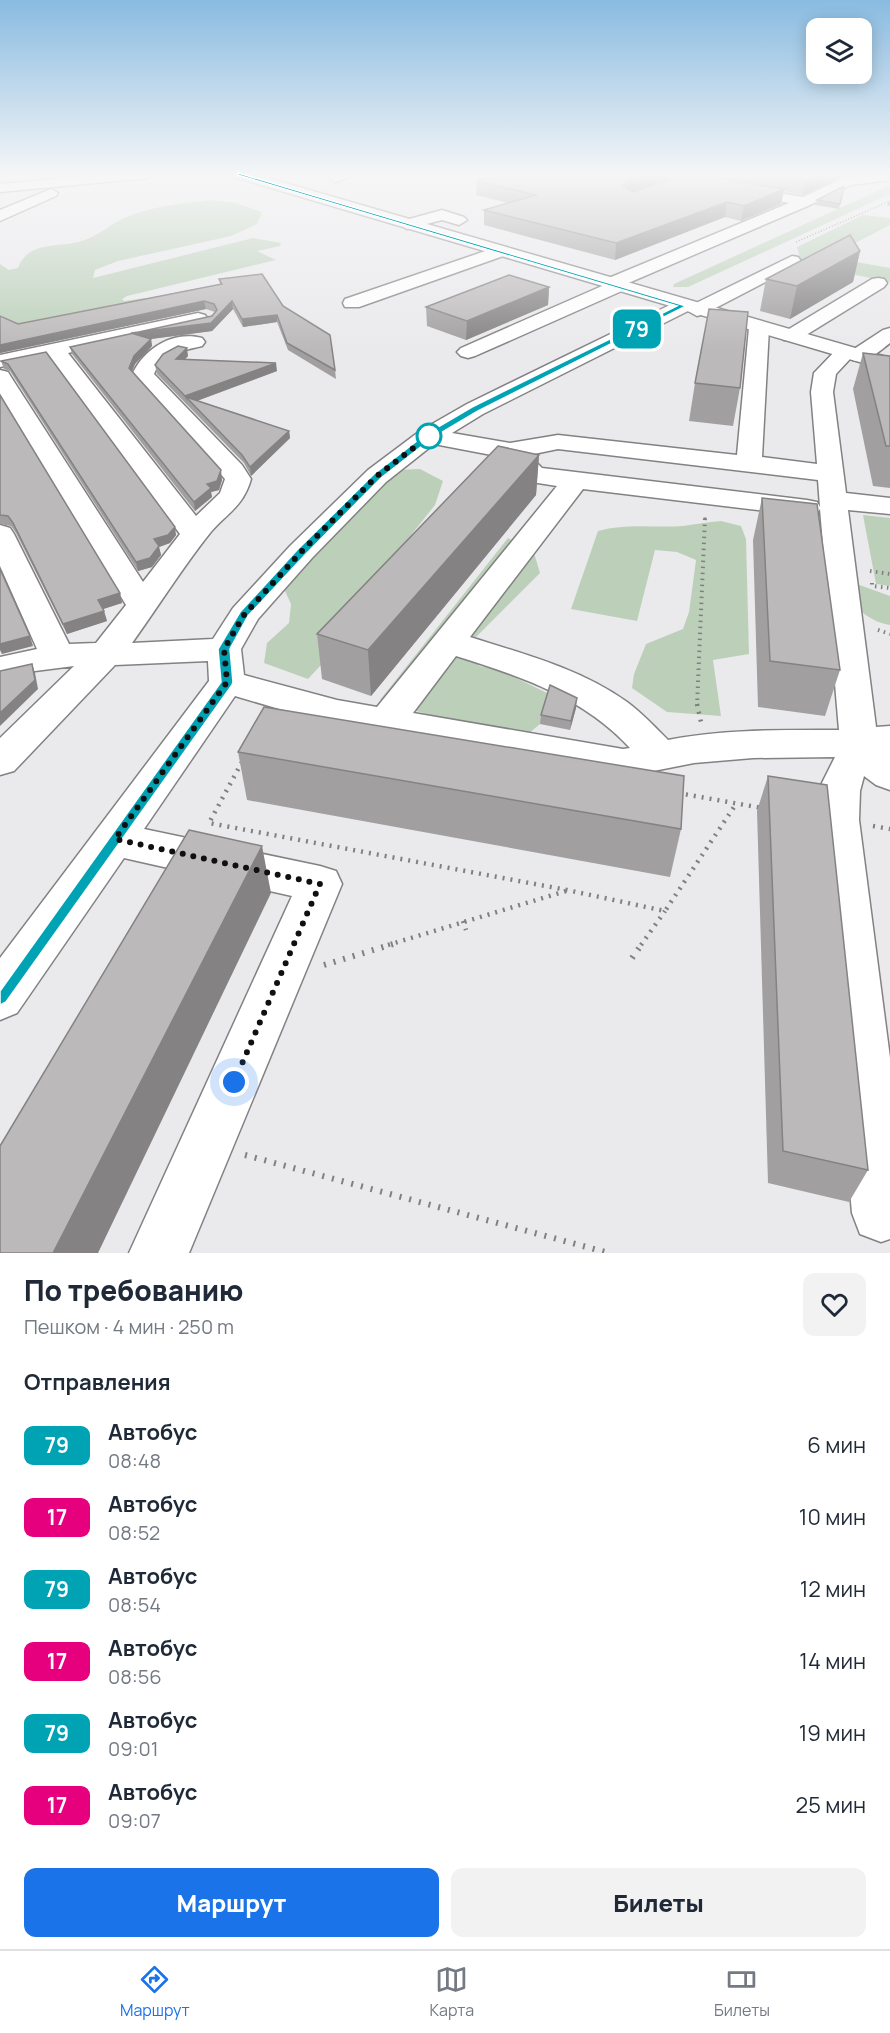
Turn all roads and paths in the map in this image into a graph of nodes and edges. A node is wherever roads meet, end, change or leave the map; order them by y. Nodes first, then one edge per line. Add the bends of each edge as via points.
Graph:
1 (436, 232) edge
2 (743, 232) edge
3 (761, 232) edge
4 (498, 233) edge
5 (469, 242) junction
6 (500, 251) junction
7 (792, 261) dead end
8 (703, 263) dead end
9 (648, 268) junction
10 (682, 272) dead end
11 (878, 283) dead end
12 (614, 285) junction
13 (352, 303) dead end
14 (690, 308) junction
15 (199, 322) junction
16 (759, 328) junction
17 (890, 334) edge
18 (791, 336) junction
19 (0, 346) edge
20 (54, 350) junction
21 (468, 352) dead end
22 (851, 354) junction
23 (0, 361) edge
24 (890, 366) edge
25 (0, 377) edge
26 (429, 436) junction
27 (510, 451) junction
28 (749, 463) junction
29 (576, 480) junction
30 (833, 494) junction
31 (706, 496) junction
32 (890, 506) edge
33 (0, 534) edge
34 (195, 534) junction
35 (870, 571) dead end
36 (890, 588) edge
37 (142, 605) junction
38 (449, 642) junction
39 (107, 653) junction
40 (57, 655) junction
41 (225, 665) junction
42 (0, 669) edge
43 (386, 722) junction
44 (870, 744) edge
45 (712, 747) junction
46 (248, 752) edge
47 (660, 756) junction
48 (0, 761) edge
49 (890, 775) edge
50 (736, 804) dead end
51 (115, 839) junction
52 (567, 890) junction
53 (664, 911) junction
54 (463, 921) junction
55 (466, 930) dead end
56 (632, 958) dead end
57 (279, 978) junction
58 (0, 997) edge
59 (207, 1144) junction
60 (881, 1213) dead end
61 (159, 1253) edge
62 (609, 1253) edge

1 - 5 street
2 - 9 street
3 - 8 street
4 - 5 street
5 - 6 street
6 - 12 street
6 - 13 street
7 - 14 street
9 - 10 street
9 - 12 street
11 - 18 street
12 - 14 street
12 - 21 street
14 - 16 street
14 - 26 street via 475,409
15 - 19 street
15 - 20 street
15 - 34 street via 148,361 143,375 238,479 233,494
16 - 18 street
16 - 28 street
17 - 22 street
18 - 22 street
20 - 23 street
20 - 34 street
22 - 24 street
22 - 30 street via 825,373 822,392
25 - 37 street
26 - 27 street
26 - 41 street via 377,476 244,615
27 - 28 street via 558,442
27 - 29 street via 534,475
28 - 30 street
29 - 31 street
29 - 38 street
30 - 31 street
30 - 32 street
30 - 44 street
31 - 45 path via 697,709
33 - 40 street
34 - 37 street
35 - 36 path via 872,586
37 - 39 street
38 - 43 street
38 - 47 street via 532,668 586,691 616,712
39 - 40 street
39 - 41 street
39 - 48 street
40 - 42 street
41 - 43 street via 337,713
41 - 51 street
43 - 47 street via 622,763
44 - 45 street
44 - 49 street
44 - 60 street via 847,766 840,784 838,820
45 - 47 street
46 - 52 path via 209,823
50 - 53 path
51 - 57 street via 320,884
51 - 58 street
52 - 53 path
52 - 54 path
53 - 56 path
54 - 55 path
54 - 57 path
57 - 59 street
59 - 61 street
59 - 62 path

